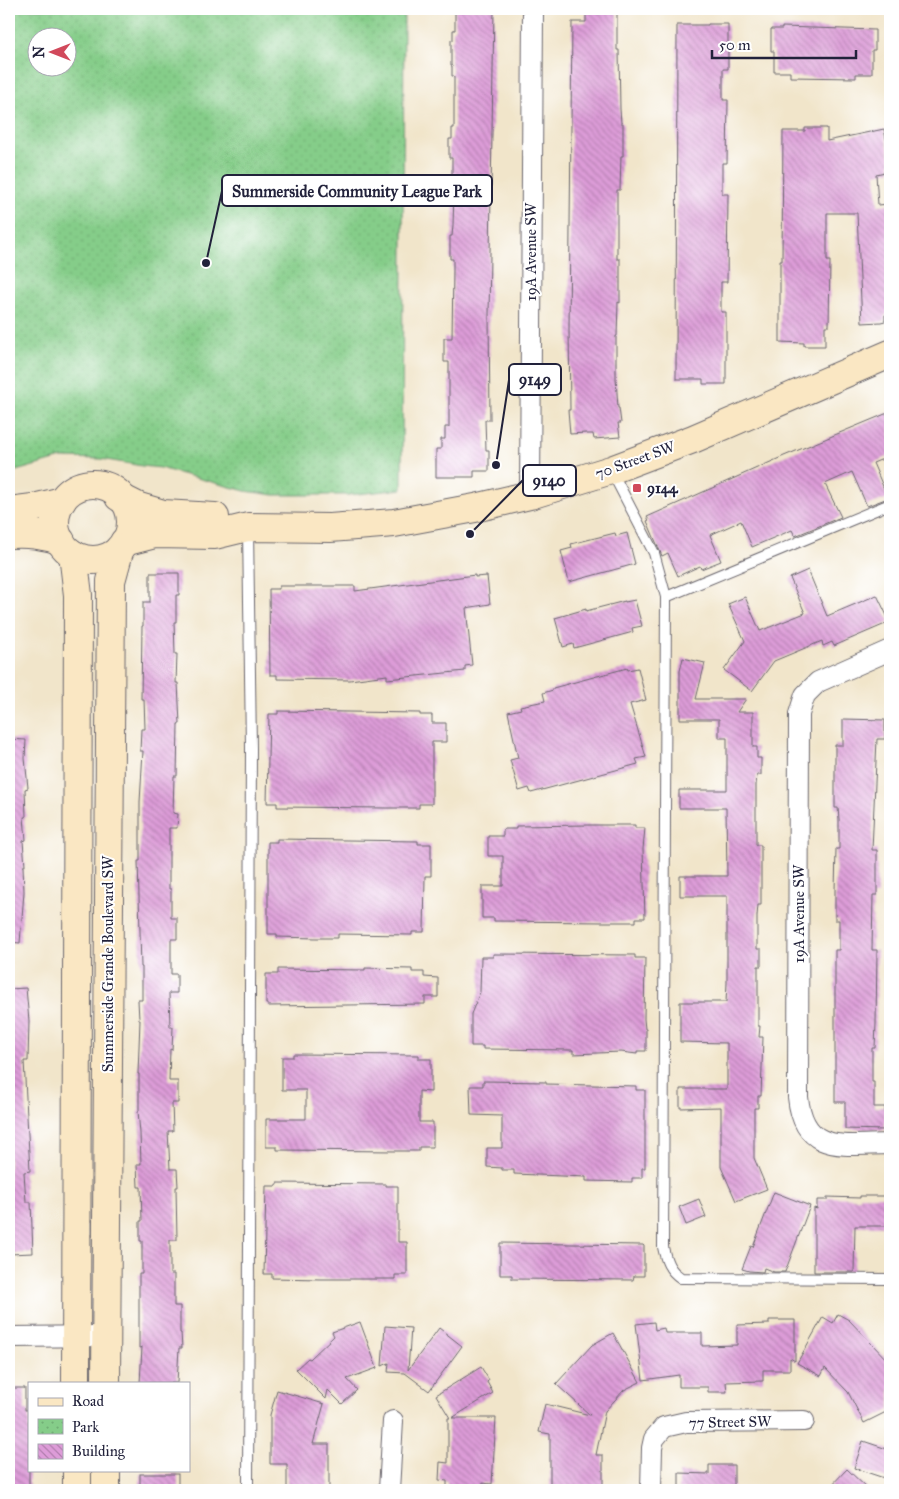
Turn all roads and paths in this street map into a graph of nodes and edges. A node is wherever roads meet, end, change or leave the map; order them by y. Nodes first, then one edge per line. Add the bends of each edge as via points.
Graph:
1 (533, 9) edge
2 (890, 354) edge
3 (611, 470) junction
4 (530, 495) junction
5 (120, 497) junction
6 (62, 501) junction
7 (890, 504) edge
8 (9, 511) edge
9 (248, 527) junction
10 (9, 534) edge
11 (122, 545) junction
12 (67, 548) junction
13 (666, 597) junction
14 (890, 650) edge
15 (890, 1144) edge
16 (890, 1279) edge
17 (106, 1336) junction
18 (9, 1337) edge
19 (76, 1337) junction
20 (76, 1382) edge
21 (106, 1382) edge
22 (393, 1421) dead end
23 (804, 1421) dead end
24 (76, 1472) edge
25 (106, 1472) edge
26 (77, 1490) edge
27 (106, 1490) edge
28 (248, 1490) edge
29 (389, 1490) edge
30 (651, 1490) edge

1 - 4 street, 19A Avenue SW
2 - 3 street, 70 Street SW via 693,439
3 - 4 street, 70 Street SW
3 - 13 lane via 654,553
4 - 9 street, 70 Street SW via 385,524 330,528
5 - 6 street via 105,486 85,484 67,494
5 - 9 street, 70 Street SW via 163,514 219,517
5 - 11 street via 130,513 129,532
6 - 8 street
6 - 12 street via 56,512 55,524 57,536
7 - 13 lane
9 - 11 street, 70 Street SW via 215,535 155,534
9 - 28 lane via 251,748
10 - 12 street via 45,535
11 - 12 street via 112,554 98,559 82,558
11 - 17 street, Summerside Grande Boulevard SW via 111,581
12 - 19 street, Summerside Grande Boulevard SW via 78,595
13 - 16 lane via 666,1262 681,1278
14 - 15 street, 19A Avenue SW via 818,682 806,695 799,714 798,1097 801,1117 818,1139 837,1144
17 - 19 street
17 - 21 street, Summerside Grande Boulevard SW
18 - 19 street
19 - 20 street, Summerside Grande Boulevard SW
22 - 29 street
23 - 30 street, 77 Street SW via 671,1424 654,1439
24 - 26 street
25 - 27 street

